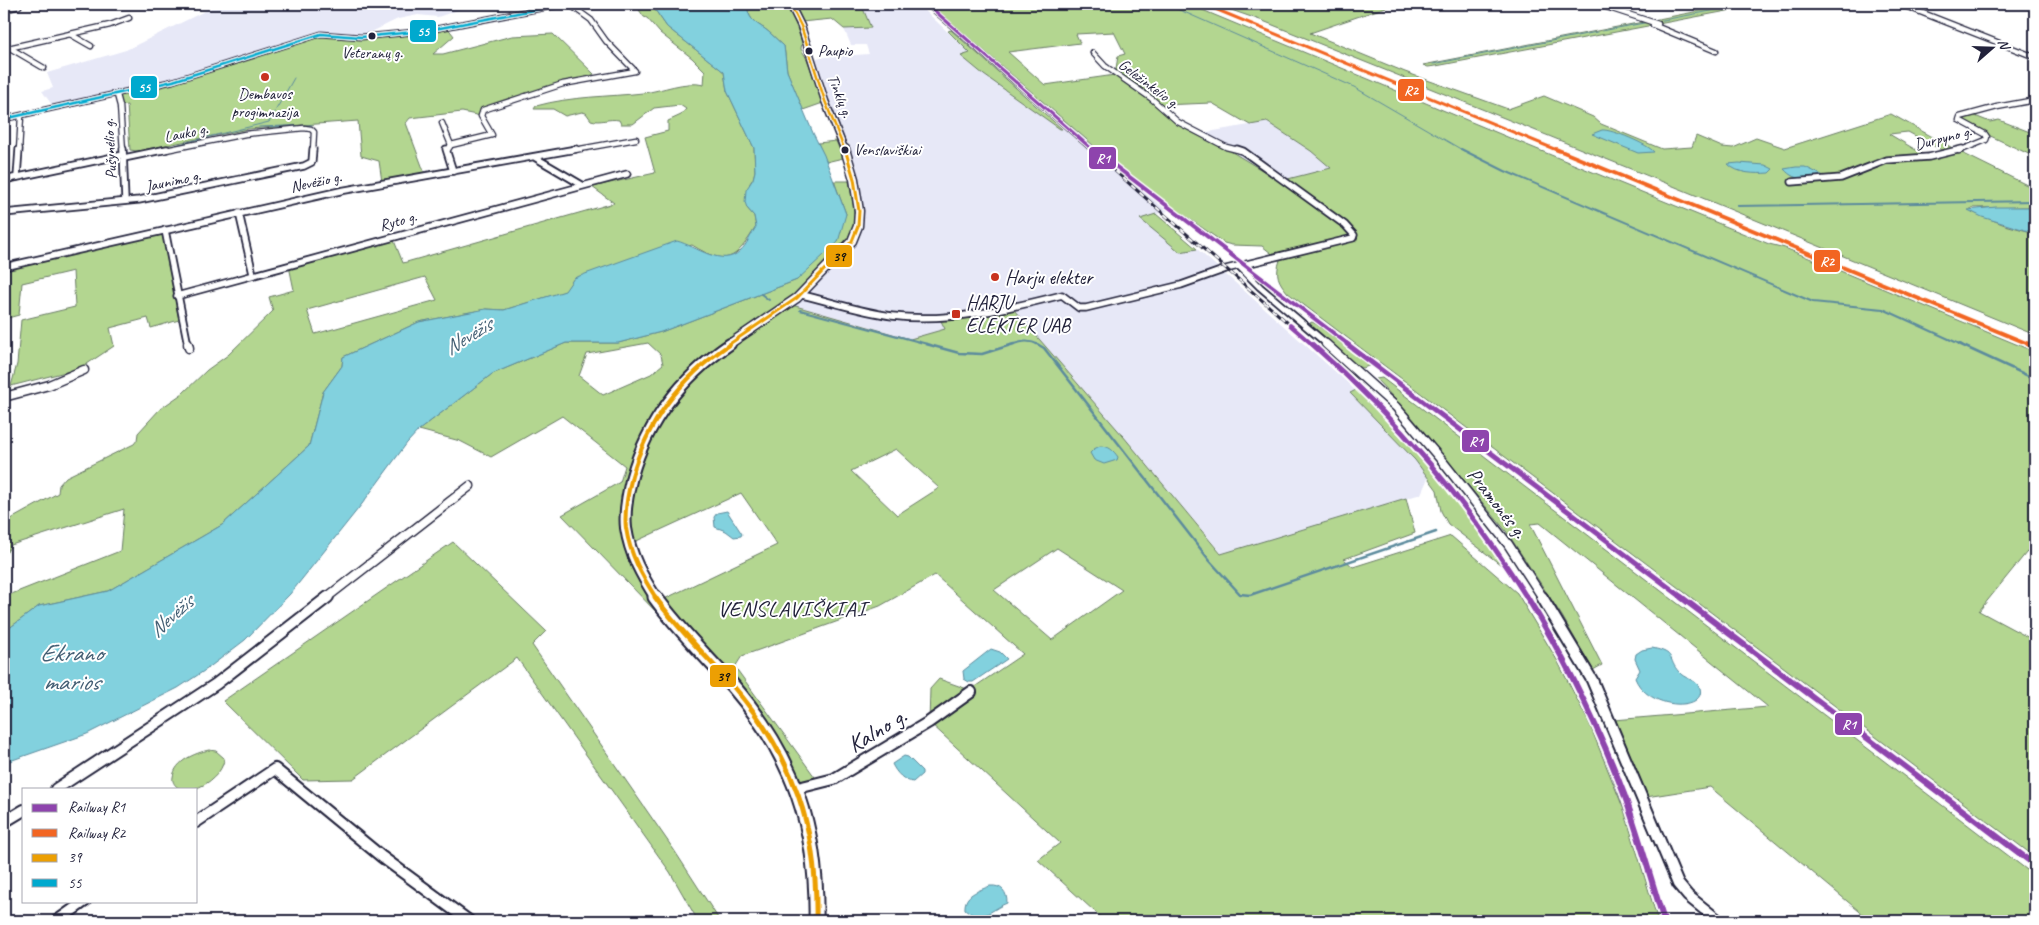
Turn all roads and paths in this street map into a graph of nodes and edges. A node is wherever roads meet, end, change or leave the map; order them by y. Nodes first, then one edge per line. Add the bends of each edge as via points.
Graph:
1 (564, 4) edge
2 (569, 4) edge
3 (790, 4) edge
4 (1597, 4) edge
5 (1900, 4) edge
6 (19, 6) dead end
7 (4, 10) edge
8 (129, 18) dead end
9 (70, 34) junction
10 (91, 46) dead end
11 (10, 48) junction
12 (4, 49) edge
13 (1716, 51) dead end
14 (1093, 52) dead end
15 (2035, 57) edge
16 (44, 68) dead end
17 (117, 95) junction
18 (2035, 100) edge
19 (21, 116) junction
20 (4, 120) edge
21 (442, 123) dead end
22 (313, 130) joint
23 (636, 139) dead end
24 (451, 145) junction
25 (124, 157) junction
26 (536, 158) junction
27 (453, 171) junction
28 (627, 174) dead end
29 (17, 177) junction
30 (4, 180) edge
31 (1792, 182) dead end
32 (582, 185) junction
33 (125, 202) junction
34 (4, 214) edge
35 (239, 214) junction
36 (165, 230) junction
37 (1239, 266) junction
38 (4, 267) edge
39 (253, 274) junction
40 (802, 295) junction
41 (177, 296) junction
42 (189, 348) dead end
43 (84, 370) dead end
44 (4, 397) edge
45 (470, 486) dead end
46 (971, 692) dead end
47 (58, 788) edge
48 (798, 788) junction
49 (22, 811) edge
50 (198, 821) edge
51 (4, 822) edge
52 (84, 902) edge
53 (57, 921) edge
54 (469, 921) edge
55 (816, 921) edge
56 (1719, 921) edge

1 - 17 street via 447,27 373,37 321,34 180,79
2 - 24 street via 591,20 635,71 563,84 483,110 481,116 492,135
3 - 40 main road, Tinklų g. via 836,128 858,209 854,238
4 - 13 street via 1655,24
5 - 15 street
6 - 7 street
8 - 9 street
9 - 10 street
9 - 11 street
11 - 12 street
11 - 16 street
14 - 37 street, Geležinkelio g. via 1105,66 1167,110 1178,122 1243,151 1350,230 1354,237
17 - 19 street
17 - 25 street, Pušynėlio g.
18 - 31 street, Durpyno g. via 1960,117 1963,123 1988,137 1958,150 1929,157 1887,160 1841,178
19 - 20 street
19 - 29 street
21 - 24 street
22 - 25 street, Lauko g. via 254,132
22 - 33 street, Jaunimo g. via 312,162 307,165
23 - 26 street, Nevėžio g.
24 - 27 street via 446,149
25 - 29 street, Lauko g.
25 - 33 street, Pušynėlio g.
26 - 27 street, Nevėžio g.
26 - 32 street
27 - 35 street, Nevėžio g. via 340,191
28 - 32 street, Ryto g.
29 - 30 street, Lauko g.
32 - 39 street, Ryto g.
33 - 34 street, Jaunimo g.
35 - 36 street, Nevėžio g.
35 - 39 street
36 - 38 street, Nevėžio g.
36 - 41 street
37 - 40 street via 1181,285 1086,308 1080,308 1062,295 1012,307 937,318 891,316
37 - 56 street, Pramonės g. via 1396,407 1508,544 1592,680 1678,884
39 - 41 street, Ryto g.
40 - 48 main road, Tinklų g. via 724,349 678,388 640,450 630,476 626,504 626,530 635,560 651,591 675,625 727,680 761,724
41 - 42 street
43 - 44 street via 49,385
45 - 47 street via 224,679
46 - 48 street, Kalno g. via 929,722 834,779
48 - 55 main road, Tinklų g. via 814,858
49 - 51 street
50 - 54 street via 275,769 382,857
52 - 53 street

